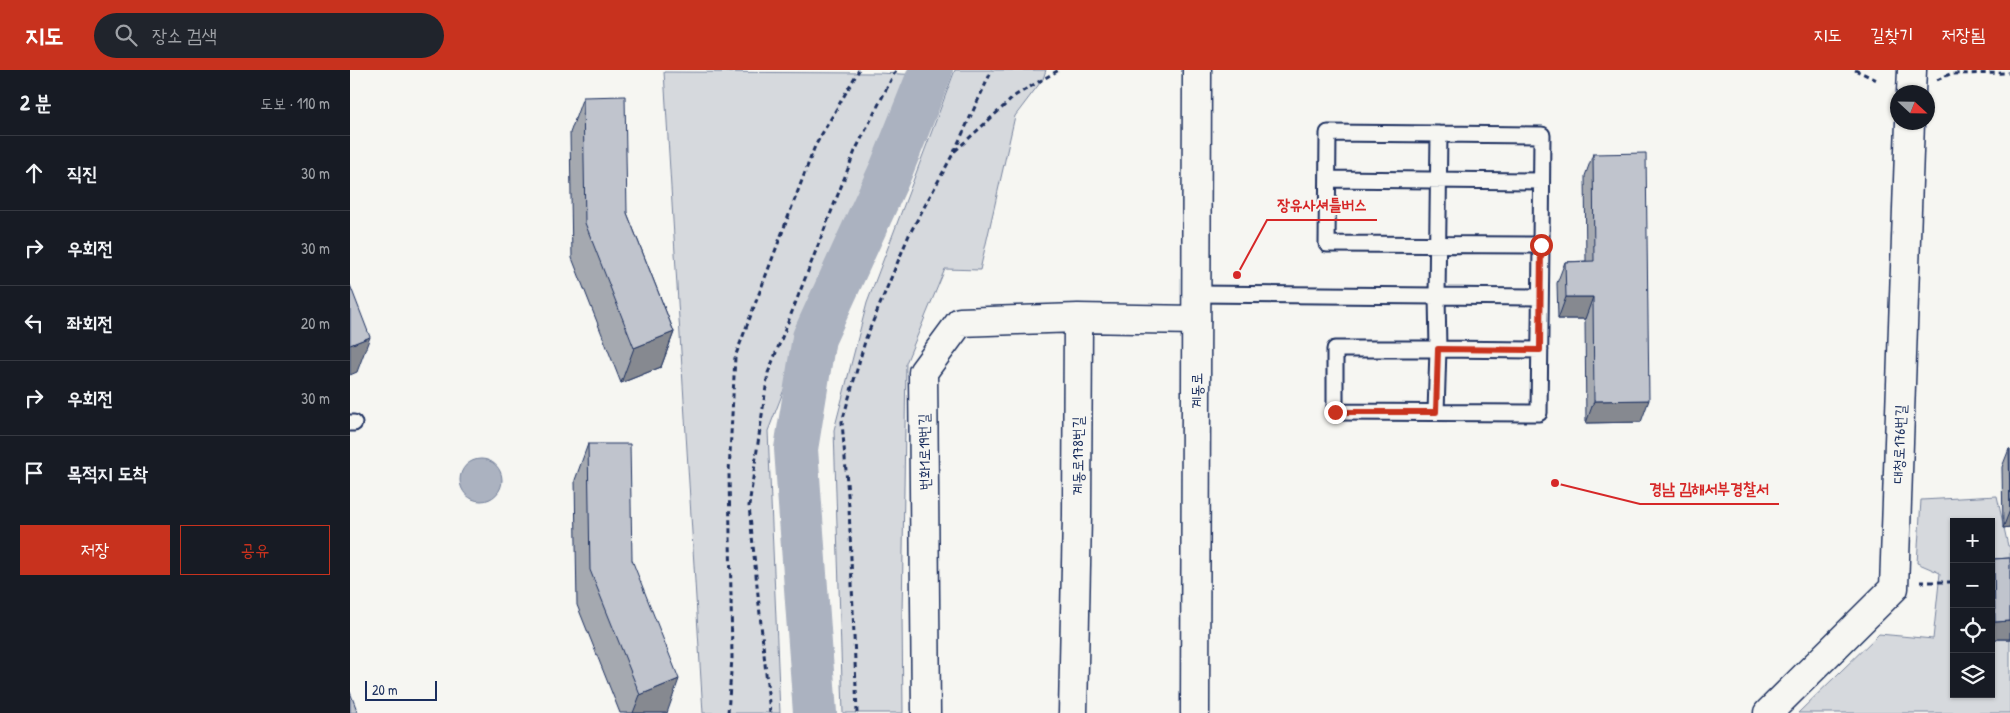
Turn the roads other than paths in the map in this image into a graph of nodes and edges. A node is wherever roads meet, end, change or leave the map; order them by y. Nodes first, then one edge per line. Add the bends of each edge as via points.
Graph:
1 (1197, 70) edge
2 (1924, 75) edge
3 (1916, 85) edge
4 (1910, 130) edge
5 (1438, 134) junction
6 (1328, 179) junction
7 (1438, 180) junction
8 (1541, 181) junction
9 (1439, 244) junction
10 (1541, 245) junction
11 (1437, 296) junction
12 (1540, 297) junction
13 (1196, 307) junction
14 (1078, 318) junction
15 (1438, 349) junction
16 (1540, 350) junction
17 (1436, 412) junction
18 (926, 713) edge
19 (1073, 713) edge
20 (1195, 713) edge
21 (1768, 713) edge

1 - 13 street, 계동로
2 - 3 street
4 - 21 street, 대청로176번길 via 1894,588
5 - 6 lane via 1328,133
5 - 7 lane
5 - 8 lane via 1542,135
6 - 7 lane
6 - 9 lane via 1327,244
7 - 8 lane
7 - 9 lane
8 - 10 lane
9 - 10 lane
9 - 11 lane
10 - 12 lane
11 - 12 lane
11 - 13 lane
11 - 15 lane
12 - 16 lane
13 - 14 street
13 - 20 street, 계동로
14 - 18 street, 번화1로19번길 via 960,322 923,372
14 - 19 street, 계동로178번길
15 - 16 lane
15 - 17 lane
15 - 17 lane via 1335,349 1335,412
16 - 17 lane via 1539,413

